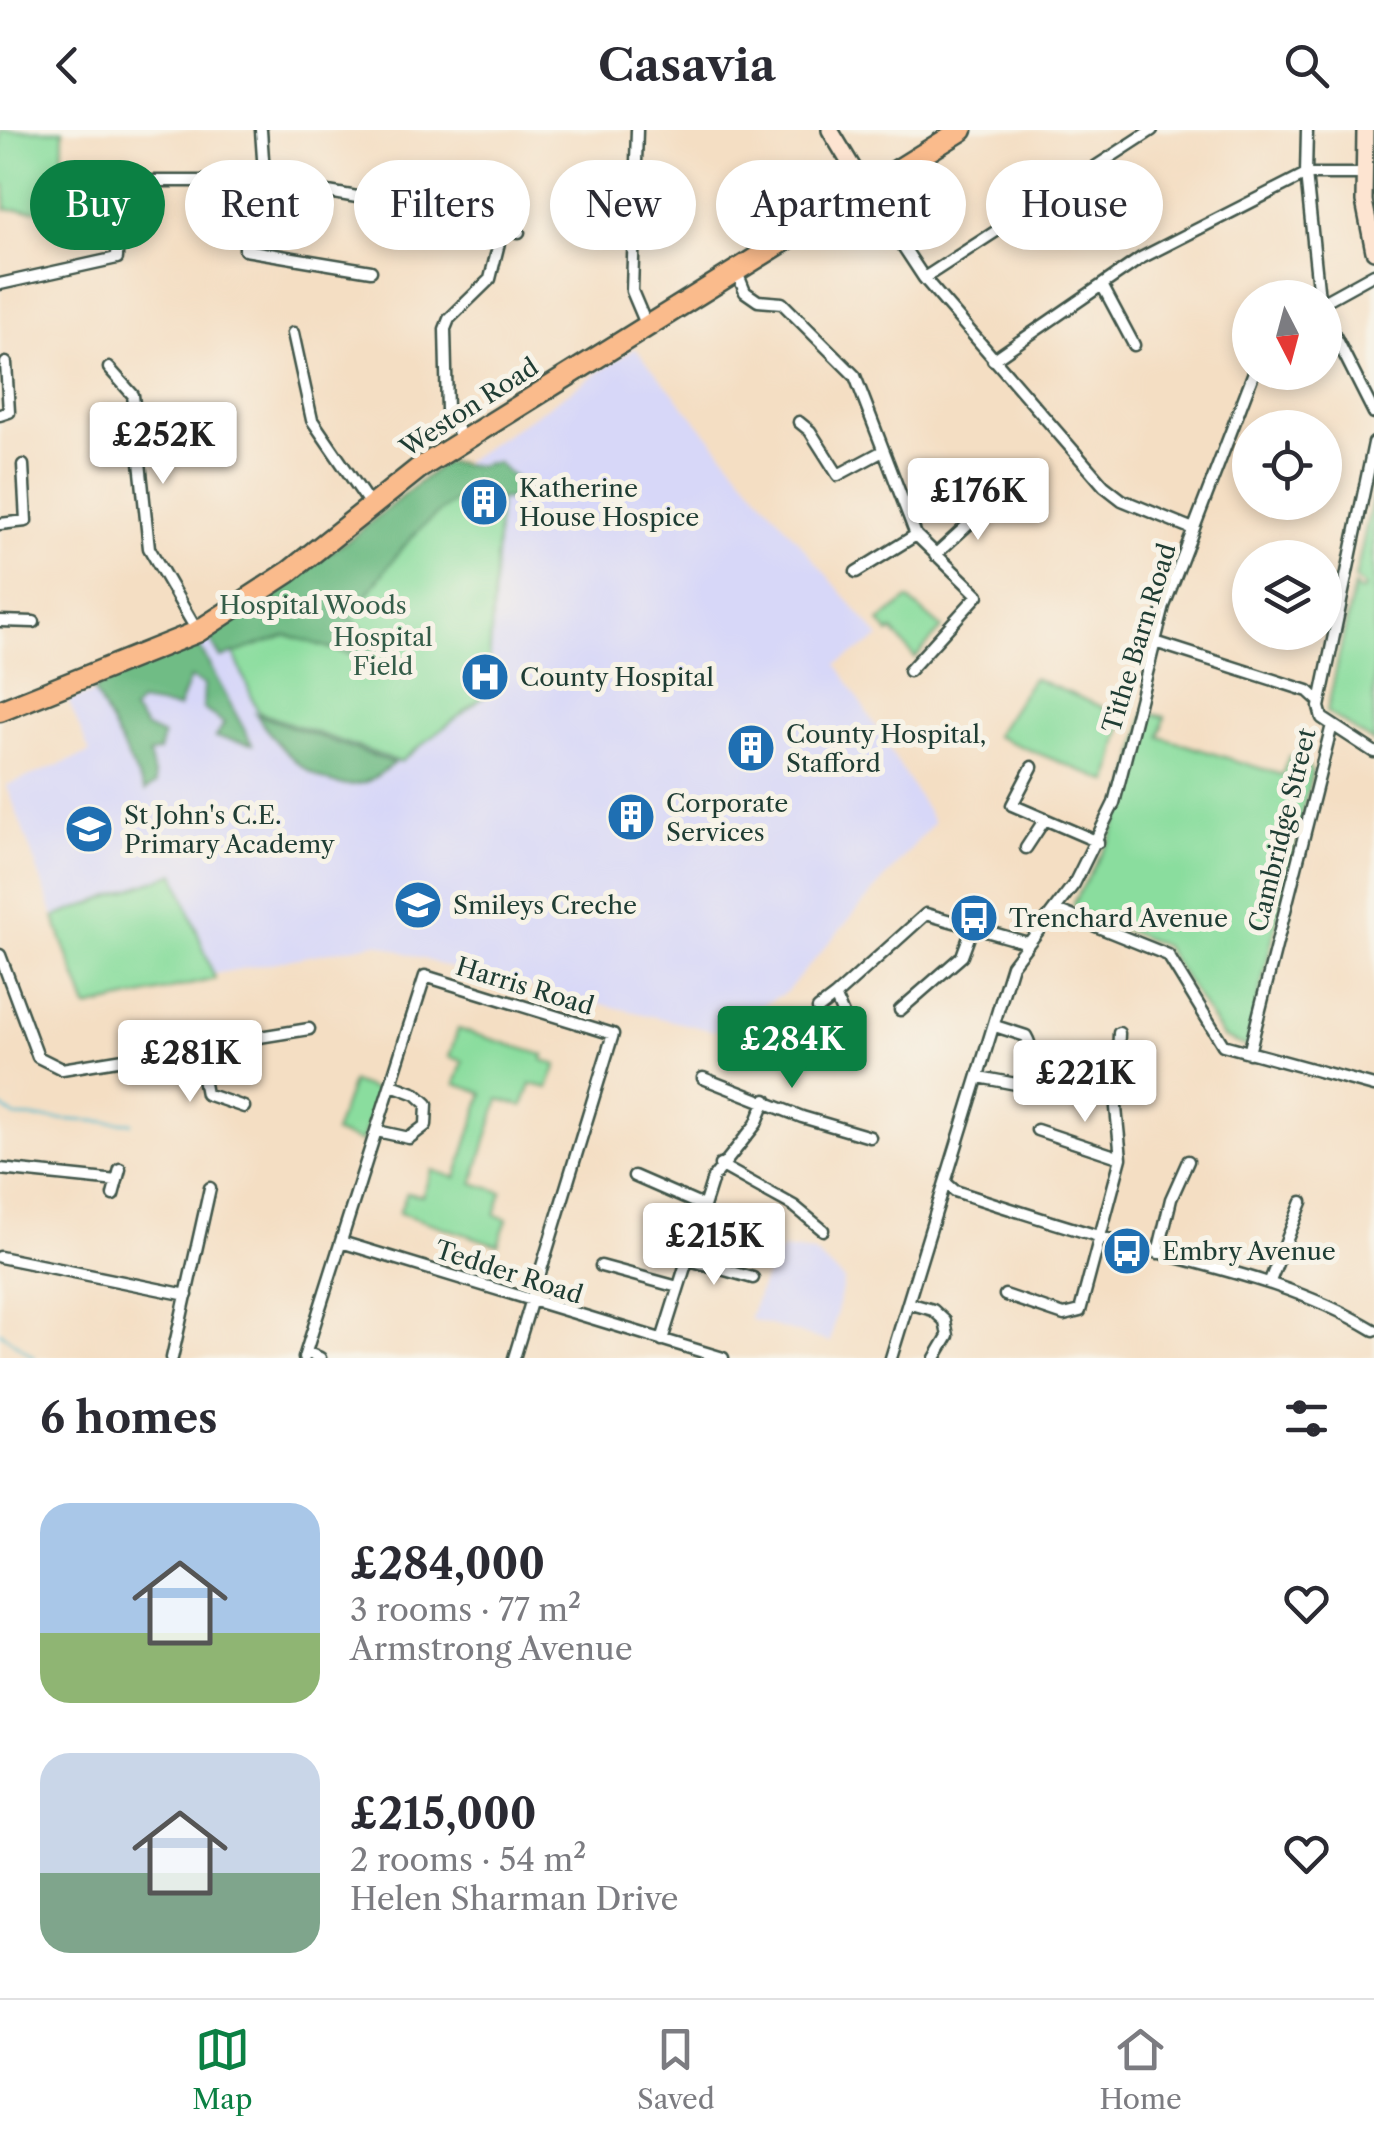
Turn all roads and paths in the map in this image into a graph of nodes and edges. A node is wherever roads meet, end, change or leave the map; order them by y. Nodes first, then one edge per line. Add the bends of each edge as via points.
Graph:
1 (261, 130) edge
2 (636, 130) edge
3 (830, 130) edge
4 (962, 130) edge
5 (1152, 130) edge
6 (1307, 130) edge
7 (1365, 130) edge
8 (263, 160) edge
9 (848, 160) edge
10 (914, 160) edge
11 (1306, 174) junction
12 (1363, 174) junction
13 (116, 250) edge
14 (245, 250) edge
15 (497, 250) edge
16 (766, 250) edge
17 (906, 250) edge
18 (1374, 251) edge
19 (736, 268) junction
20 (372, 271) dead end
21 (1374, 274) edge
22 (924, 278) junction
23 (1320, 280) edge
24 (0, 284) edge
25 (1102, 285) junction
26 (1342, 289) edge
27 (646, 324) junction
28 (294, 333) dead end
29 (1134, 345) dead end
30 (1342, 350) edge
31 (993, 360) junction
32 (6, 364) dead end
33 (108, 368) dead end
34 (1247, 390) edge
35 (1374, 413) edge
36 (0, 415) edge
37 (798, 422) dead end
38 (462, 440) junction
39 (1374, 443) edge
40 (883, 451) junction
41 (23, 465) dead end
42 (994, 501) dead end
43 (370, 506) junction
44 (0, 524) edge
45 (1193, 529) junction
46 (916, 535) junction
47 (935, 555) junction
48 (856, 572) dead end
49 (0, 621) edge
50 (34, 622) dead end
51 (197, 632) junction
52 (1158, 642) junction
53 (909, 670) dead end
54 (1320, 702) junction
55 (0, 711) edge
56 (1332, 725) junction
57 (1374, 752) edge
58 (1032, 767) dead end
59 (1045, 819) junction
60 (1098, 842) junction
61 (1026, 848) dead end
62 (1056, 910) junction
63 (973, 926) junction
64 (1028, 944) junction
65 (0, 955) edge
66 (835, 996) junction
67 (818, 1009) dead end
68 (900, 1010) dead end
69 (846, 1022) dead end
70 (995, 1026) junction
71 (309, 1029) dead end
72 (1119, 1033) dead end
73 (197, 1048) junction
74 (1249, 1053) junction
75 (979, 1077) junction
76 (703, 1078) dead end
77 (392, 1085) junction
78 (1374, 1086) edge
79 (766, 1100) junction
80 (244, 1107) dead end
81 (1037, 1130) dead end
82 (377, 1131) junction
83 (870, 1137) dead end
84 (1122, 1158) junction
85 (1188, 1161) dead end
86 (720, 1166) junction
87 (0, 1169) edge
88 (634, 1176) dead end
89 (947, 1184) junction
90 (210, 1188) dead end
91 (113, 1195) dead end
92 (1302, 1202) dead end
93 (702, 1206) junction
94 (824, 1230) dead end
95 (1100, 1237) junction
96 (341, 1242) junction
97 (1158, 1253) junction
98 (0, 1257) edge
99 (686, 1259) junction
100 (601, 1266) dead end
101 (753, 1278) dead end
102 (1270, 1281) junction
103 (678, 1287) junction
104 (187, 1295) junction
105 (1005, 1295) dead end
106 (532, 1301) junction
107 (908, 1303) junction
108 (1374, 1330) edge
109 (662, 1340) junction
110 (684, 1353) edge
111 (305, 1355) edge
112 (896, 1357) edge
113 (172, 1358) edge
114 (320, 1358) edge
115 (514, 1358) edge
116 (722, 1358) edge
117 (935, 1358) edge

1 - 8 street
2 - 27 street via 632,291
3 - 9 street
4 - 10 highway, Weston Road
5 - 22 street
6 - 11 street
7 - 12 street
11 - 12 street
11 - 23 street
11 - 25 street
12 - 18 street
13 - 24 street via 116,258
14 - 20 street
15 - 38 street via 490,279 449,319 442,341 448,410
16 - 19 highway, Weston Road
17 - 22 street
19 - 27 highway, Weston Road
19 - 40 street via 745,292 782,304 854,376
21 - 26 street
22 - 31 street
25 - 29 street
25 - 31 street
27 - 38 highway, Weston Road
28 - 43 street via 312,420
30 - 35 street
31 - 45 street via 1112,494
32 - 36 street via 9,412
33 - 51 street via 134,395 149,548
34 - 45 street, Tithe Barn Road
37 - 40 street via 838,474
38 - 43 highway, Weston Road
39 - 54 street, Cambridge Street
40 - 46 street
41 - 44 street via 26,522
42 - 47 street
43 - 51 highway, Weston Road via 290,572
45 - 52 street, Tithe Barn Road
46 - 47 street
46 - 48 street
47 - 53 street via 978,595
49 - 50 street
51 - 55 highway, Weston Road
52 - 54 street via 1308,692
52 - 60 street, Tithe Barn Road
54 - 56 street, Cambridge Street via 1322,718
56 - 57 street
56 - 74 street, Cambridge Street
58 - 59 street via 1012,805
59 - 60 street
59 - 61 street
60 - 62 street, Tithe Barn Road
62 - 64 street
62 - 74 street via 1168,955 1222,1045
63 - 64 street
63 - 66 street via 926,914
63 - 68 street via 962,956
64 - 70 street via 1012,965
65 - 73 street via 33,1046 46,1063 70,1068
66 - 67 street
66 - 69 street
70 - 75 street
70 - 75 street via 1026,1036 1029,1067 1016,1084
71 - 73 street
72 - 84 street
73 - 80 street via 206,1094
74 - 78 street
75 - 89 street
76 - 79 street
77 - 82 street
77 - 82 street via 427,1104 426,1125 409,1138
77 - 106 street, Harris Road via 425,976 613,1034
79 - 83 street
79 - 86 street via 756,1124
81 - 84 street
82 - 96 street
84 - 95 street
85 - 97 street
86 - 93 street
86 - 94 street
87 - 91 street via 119,1175
88 - 93 street
89 - 95 street
89 - 107 street
90 - 104 street
92 - 102 street
93 - 99 street
95 - 97 street
95 - 105 street via 1076,1314
96 - 106 street, Tedder Road
96 - 111 street
97 - 102 street
98 - 104 street
99 - 101 street
99 - 103 street
100 - 103 street
102 - 108 street
103 - 109 street
104 - 113 street
106 - 109 street, Tedder Road
106 - 115 street
107 - 112 street
107 - 117 street via 945,1321 948,1336
109 - 110 street, Tedder Road
110 - 116 street, Tedder Road
111 - 114 street

